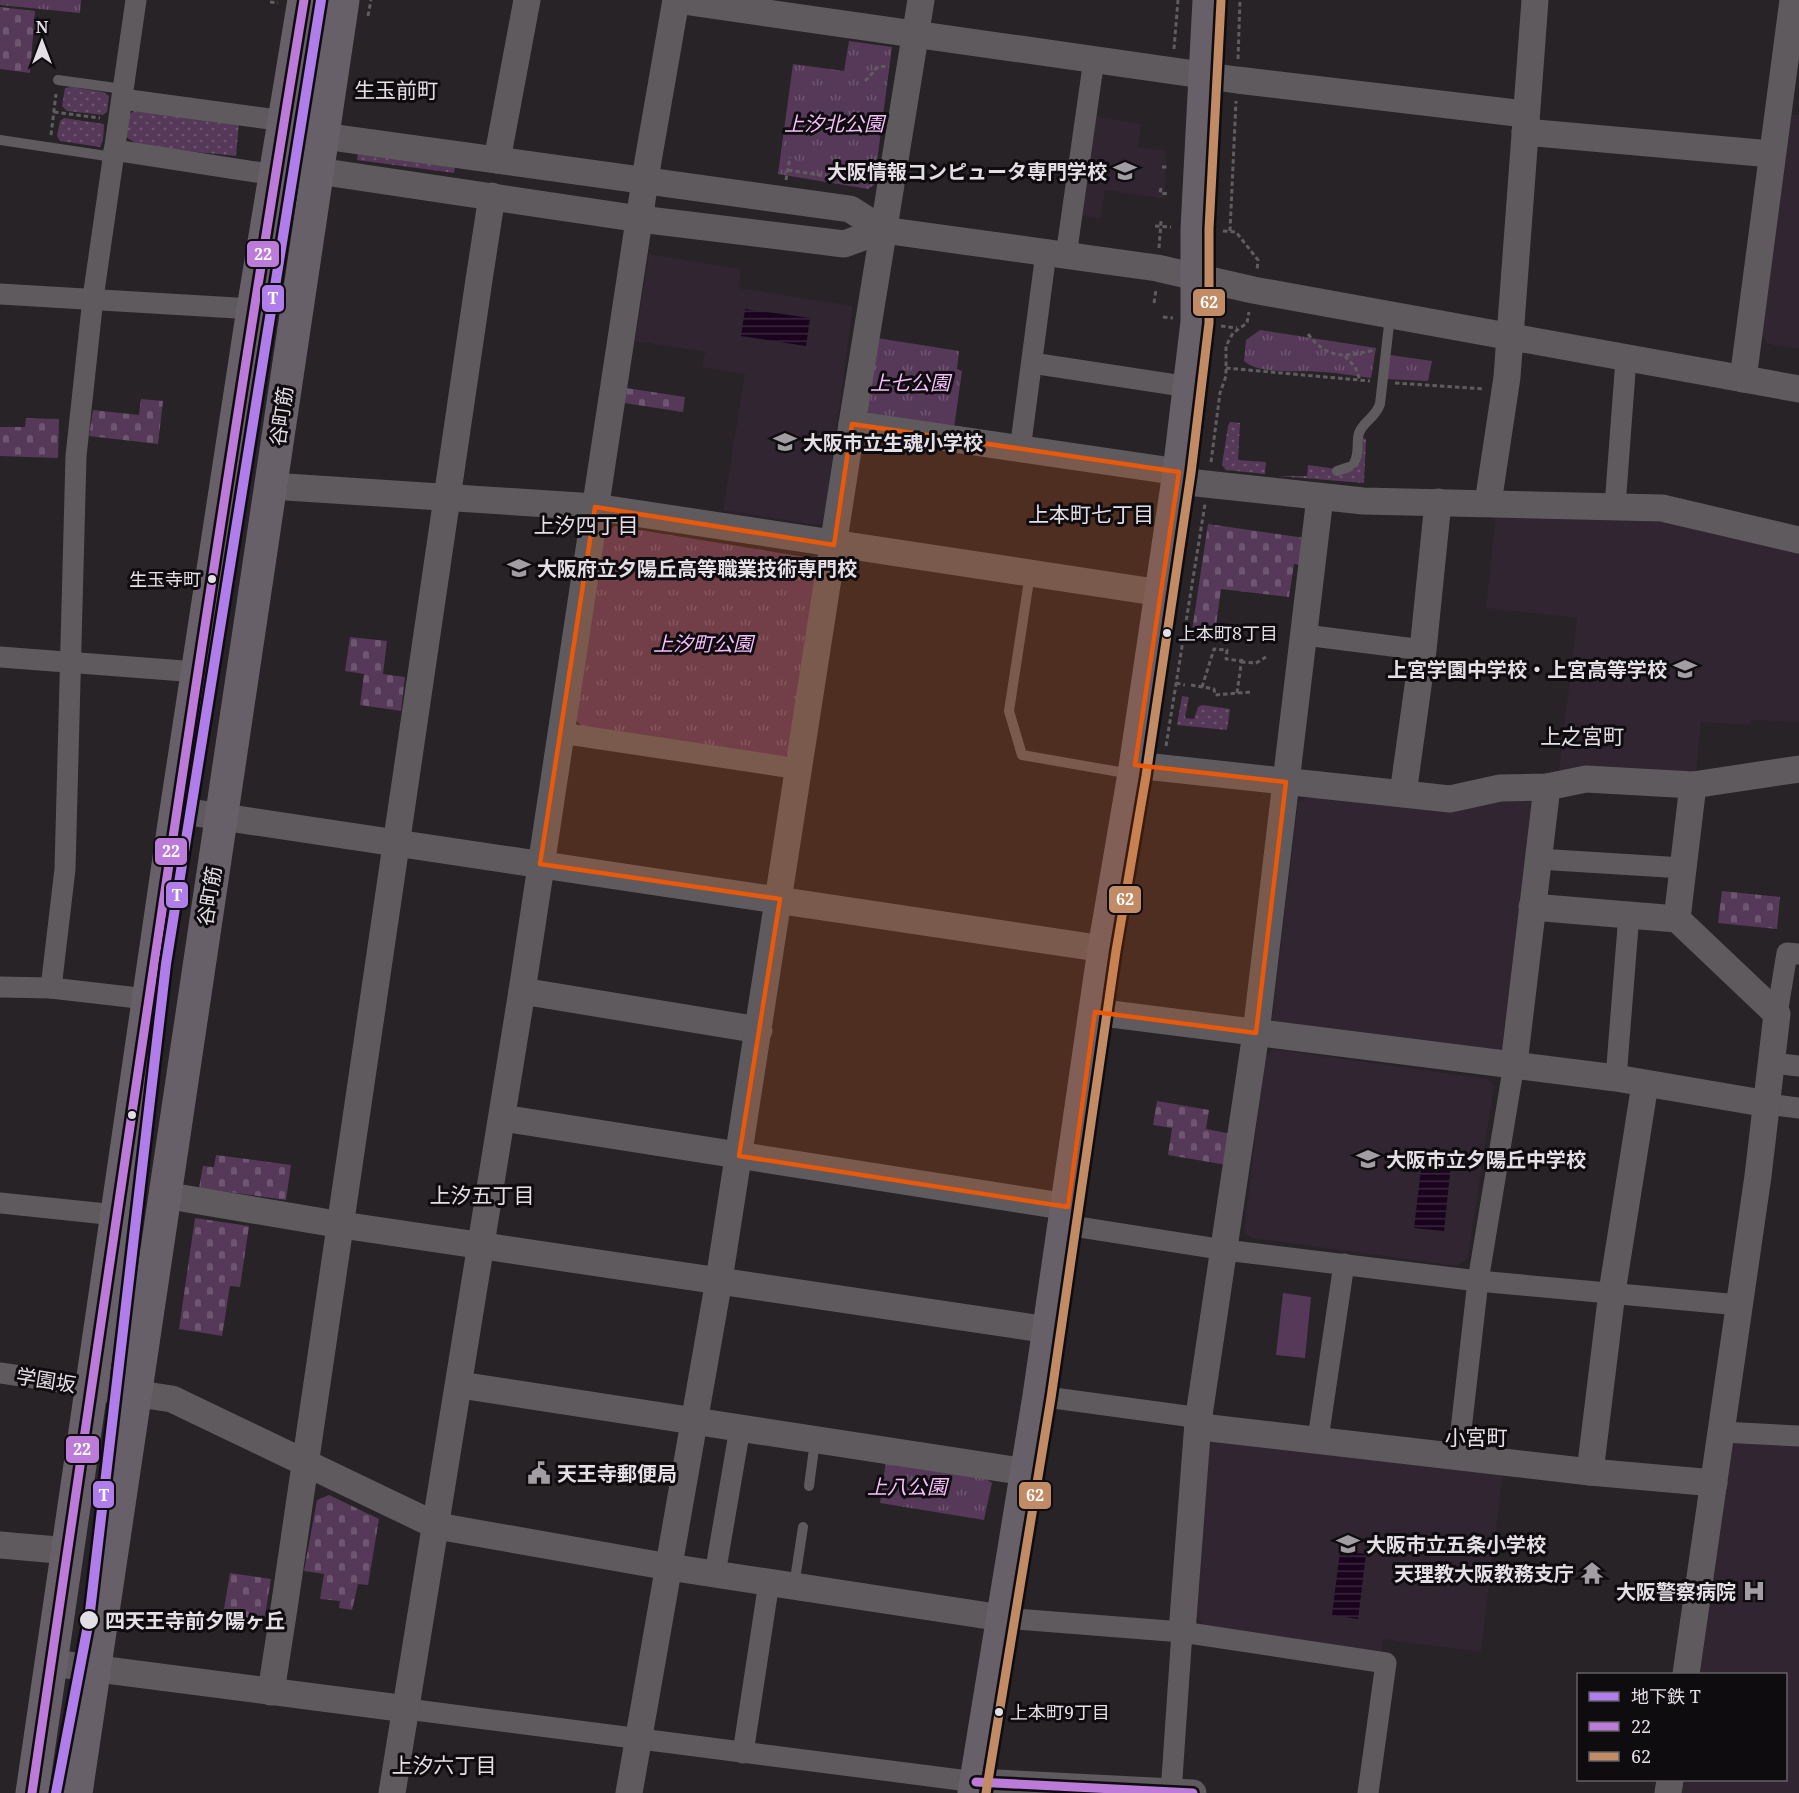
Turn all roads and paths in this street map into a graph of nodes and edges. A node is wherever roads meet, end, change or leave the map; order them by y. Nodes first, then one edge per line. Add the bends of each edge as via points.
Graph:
1 (136, 0) edge
2 (343, 0) edge
3 (371, 0) edge
4 (527, 0) edge
5 (676, 0) edge
6 (921, 0) edge
7 (1178, 0) edge
8 (1209, 0) edge
9 (1240, 0) edge
10 (1535, 0) edge
11 (1793, 0) edge
12 (270, 2) dead end
13 (292, 2) edge
14 (367, 22) dead end
15 (915, 34) junction
16 (1173, 55) dead end
17 (1094, 59) junction
18 (879, 66) dead end
19 (1205, 74) junction
20 (1791, 78) edge
21 (58, 80) joint
22 (1237, 80) junction
23 (865, 81) dead end
24 (122, 94) junction
25 (54, 112) junction
26 (118, 121) junction
27 (284, 121) junction
28 (1526, 123) junction
29 (323, 136) junction
30 (0, 140) edge
31 (49, 147) junction
32 (113, 154) junction
33 (1771, 154) junction
34 (790, 157) dead end
35 (497, 160) junction
36 (851, 162) dead end
37 (1162, 167) dead end
38 (1169, 167) dead end
39 (858, 169) junction
40 (788, 170) junction
41 (318, 171) junction
42 (869, 171) dead end
43 (275, 175) junction
44 (645, 181) junction
45 (786, 182) dead end
46 (1168, 189) dead end
47 (1168, 194) dead end
48 (492, 196) junction
49 (640, 219) junction
50 (883, 230) junction
51 (1056, 254) junction
52 (1258, 260) dead end
53 (1197, 276) junction
54 (0, 294) edge
55 (93, 298) junction
56 (253, 309) junction
57 (1390, 314) junction
58 (1247, 323) dead end
59 (1308, 334) dead end
60 (1510, 336) junction
61 (1384, 347) junction
62 (1345, 356) junction
63 (1626, 359) junction
64 (1032, 363) junction
65 (1226, 368) junction
66 (1743, 379) junction
67 (1360, 381) junction
68 (1487, 381) dead end
69 (1381, 382) junction
70 (1189, 387) junction
71 (1799, 389) edge
72 (1380, 397) junction
73 (1357, 421) dead end
74 (852, 424) junction
75 (1020, 450) junction
76 (1337, 471) dead end
77 (1188, 480) junction
78 (271, 486) junction
79 (445, 497) junction
80 (1320, 497) junction
81 (1438, 502) junction
82 (1488, 503) junction
83 (1615, 506) junction
84 (595, 507) junction
85 (1799, 540) edge
86 (834, 545) junction
87 (1030, 574) junction
88 (1161, 593) junction
89 (1305, 635) junction
90 (1423, 650) junction
91 (0, 657) edge
92 (1266, 657) dead end
93 (1242, 660) junction
94 (69, 662) junction
95 (197, 672) junction
96 (1176, 683) junction
97 (1185, 685) dead end
98 (1191, 686) dead end
99 (1202, 687) junction
100 (1251, 692) dead end
101 (1237, 693) junction
102 (561, 733) junction
103 (1166, 748) dead end
104 (799, 769) junction
105 (1799, 769) edge
106 (1134, 770) junction
107 (1286, 782) junction
108 (1693, 785) junction
109 (1547, 787) junction
110 (1403, 794) junction
111 (176, 810) junction
112 (221, 817) junction
113 (397, 842) junction
114 (1538, 859) junction
115 (540, 864) junction
116 (1683, 868) junction
117 (780, 899) junction
118 (1532, 907) junction
119 (1629, 915) junction
120 (1677, 920) junction
121 (1104, 950) junction
122 (1799, 954) edge
123 (0, 987) edge
124 (51, 988) junction
125 (522, 991) junction
126 (147, 999) junction
127 (1095, 1012) junction
128 (1777, 1014) junction
129 (759, 1030) junction
130 (1256, 1033) junction
131 (1772, 1063) junction
132 (1514, 1064) junction
133 (1799, 1066) edge
134 (1616, 1078) junction
135 (1646, 1084) junction
136 (1768, 1104) junction
137 (1799, 1108) edge
138 (502, 1118) junction
139 (738, 1156) junction
140 (164, 1195) junction
141 (0, 1203) edge
142 (116, 1215) junction
143 (1067, 1216) junction
144 (342, 1225) junction
145 (480, 1246) junction
146 (1225, 1250) junction
147 (1344, 1264) junction
148 (719, 1280) junction
149 (1478, 1281) junction
150 (1612, 1292) junction
151 (1739, 1305) junction
152 (1050, 1330) junction
153 (0, 1373) edge
154 (460, 1385) junction
155 (93, 1387) junction
156 (133, 1393) junction
157 (1039, 1396) junction
158 (694, 1421) junction
159 (1198, 1422) junction
160 (740, 1428) junction
161 (1721, 1432) junction
162 (1799, 1436) edge
163 (1318, 1439) junction
164 (815, 1440) junction
165 (1458, 1456) junction
166 (307, 1463) junction
167 (1026, 1472) junction
168 (1590, 1472) junction
169 (1714, 1483) junction
170 (809, 1486) dead end
171 (437, 1526) junction
172 (803, 1527) dead end
173 (0, 1545) edge
174 (69, 1551) junction
175 (669, 1567) junction
176 (715, 1574) junction
177 (782, 1584) junction
178 (1002, 1618) junction
179 (1182, 1632) junction
180 (52, 1663) junction
181 (93, 1670) junction
182 (1686, 1673) edge
183 (271, 1692) junction
184 (407, 1709) junction
185 (639, 1740) junction
186 (743, 1753) junction
187 (975, 1788) edge
188 (32, 1793) edge
189 (76, 1793) edge
190 (392, 1793) edge
191 (628, 1793) edge
192 (1179, 1793) edge
193 (1368, 1793) edge

1 - 24 street
2 - 29 main road, 谷町筋
3 - 14 path
4 - 35 street
5 - 15 street
5 - 44 street
6 - 15 street
7 - 16 path
8 - 19 main road
9 - 22 path
10 - 28 street
11 - 20 street
12 - 13 path
13 - 27 main road
15 - 17 street
15 - 50 street
17 - 19 street
17 - 51 street
18 - 23 path
19 - 22 street
19 - 53 main road
20 - 33 street
21 - 24 lane
21 - 25 path
22 - 28 street
22 - 52 path via 1230,231 1236,232
24 - 26 street
24 - 27 street
25 - 26 path
25 - 31 path
26 - 32 street
27 - 29 street
27 - 43 main road
28 - 33 street
28 - 60 street
29 - 35 street
29 - 41 main road, 谷町筋
30 - 31 lane
31 - 32 lane
32 - 43 street
32 - 55 street
33 - 66 street
34 - 40 path
35 - 44 street
36 - 39 path
37 - 38 path
39 - 40 path via 856,176 844,178
39 - 42 path
40 - 45 path
41 - 43 street
41 - 48 street
41 - 78 main road, 谷町筋
43 - 56 main road
44 - 49 street
44 - 50 street via 850,209
46 - 47 path via 1160,188 1160,193
48 - 49 street
48 - 79 street
49 - 50 street via 844,244
49 - 84 street
50 - 51 street
50 - 74 street
51 - 53 street
51 - 64 street
53 - 57 street
53 - 70 main road via 1197,322
54 - 55 street
55 - 56 street
55 - 94 street via 75,456
56 - 95 main road
57 - 60 street
57 - 61 lane
58 - 65 path via 1227,341
59 - 62 path via 1324,350
60 - 63 street
60 - 82 street via 1508,377
61 - 62 path
61 - 69 lane
62 - 67 path
63 - 66 street
63 - 83 street
64 - 70 street
64 - 75 street
65 - 67 path
65 - 77 path
66 - 71 street
67 - 69 path
68 - 69 path via 1486,389
69 - 72 lane
70 - 77 main road
72 - 73 lane via 1372,413
72 - 76 lane via 1375,415 1359,434 1358,453 1351,465
74 - 75 street
74 - 86 street
75 - 77 street
77 - 80 street
77 - 88 main road
77 - 96 path
78 - 79 street
78 - 112 main road, 谷町筋
79 - 84 street
79 - 113 street
80 - 81 street
80 - 89 street
81 - 82 street
81 - 90 street
82 - 83 street
83 - 85 street via 1662,508
84 - 86 street
84 - 102 street
86 - 87 street
86 - 104 street
87 - 88 street
87 - 106 lane via 1009,711 1022,755
88 - 106 main road
89 - 90 street
89 - 107 street
90 - 110 street
91 - 94 street
92 - 93 path via 1256,663
93 - 99 path via 1226,659 1227,650 1214,649
93 - 101 path
94 - 95 street
94 - 124 street via 64,869
95 - 111 main road
96 - 97 path
96 - 103 path
98 - 99 path
99 - 101 path via 1214,689 1215,695
100 - 101 path
102 - 104 street
102 - 115 street
104 - 117 street
105 - 108 street
106 - 107 street
106 - 121 main road
107 - 110 street
107 - 130 street
108 - 109 street via 1586,779
108 - 116 street
109 - 110 street via 1500,788 1450,799
109 - 114 street
111 - 112 street
111 - 126 main road
112 - 113 street
112 - 140 main road, 谷町筋
113 - 115 street
113 - 144 street
114 - 116 street
114 - 118 street
115 - 117 street
115 - 125 street
116 - 120 street
117 - 121 street
117 - 129 street
118 - 119 street
118 - 132 street
119 - 120 street
119 - 134 street
120 - 128 street
121 - 127 main road
122 - 128 street via 1787,953
123 - 124 street
124 - 126 street
125 - 129 street
125 - 138 street
126 - 142 main road
127 - 130 street
127 - 143 main road
128 - 131 street
129 - 139 street
130 - 132 street
130 - 146 street
131 - 133 street
131 - 136 street
132 - 134 street
132 - 149 street
134 - 135 street
135 - 136 street
135 - 150 street
136 - 137 street
136 - 151 street
138 - 139 street
138 - 145 street
139 - 143 street
139 - 148 street
140 - 144 street
140 - 156 main road, 谷町筋
141 - 142 street
142 - 155 main road
143 - 146 street
143 - 152 main road
144 - 145 street
144 - 166 street
145 - 148 street
145 - 154 street
146 - 147 street
146 - 159 street
147 - 149 street
147 - 163 street
148 - 152 street
148 - 158 street
149 - 150 street
149 - 165 street
150 - 151 street
150 - 168 street
151 - 161 street
152 - 157 main road
153 - 155 street, 学園坂
154 - 158 street
154 - 171 street
155 - 156 street
155 - 174 main road
156 - 166 street via 172,1399
156 - 181 main road, 谷町筋
157 - 159 street via 1186,1416
157 - 167 main road
158 - 160 street
158 - 175 street
159 - 163 street via 1210,1428
159 - 179 street
160 - 164 street
160 - 176 street
161 - 162 street
161 - 169 street
163 - 165 street
164 - 167 street
164 - 170 lane
165 - 168 street
166 - 171 street
166 - 183 street
167 - 178 main road
168 - 169 street
169 - 182 street
171 - 175 street
171 - 184 street
172 - 177 lane
173 - 174 street
174 - 180 main road
175 - 176 street
175 - 185 street
176 - 177 street
177 - 178 street
177 - 186 street
178 - 179 street
178 - 187 main road
179 - 192 street
179 - 193 street via 1386,1663
180 - 181 street
180 - 188 main road
181 - 183 street
181 - 189 main road, 谷町筋
183 - 184 street
184 - 185 street
184 - 190 street
185 - 186 street
185 - 191 street
186 - 187 street
187 - 192 street

